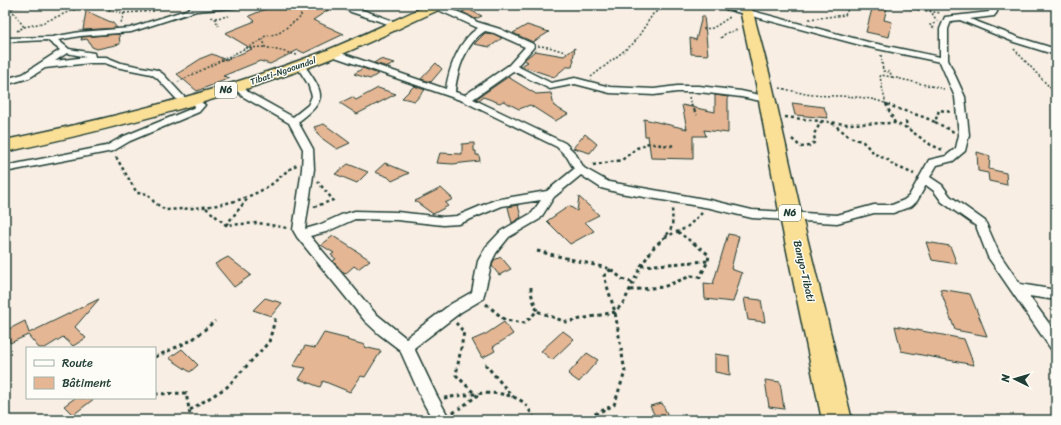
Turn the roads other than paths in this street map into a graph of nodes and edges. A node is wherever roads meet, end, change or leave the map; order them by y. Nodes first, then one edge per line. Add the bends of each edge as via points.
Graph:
1 (245, 5) edge
2 (343, 5) edge
3 (438, 5) edge
4 (721, 5) edge
5 (993, 5) edge
6 (199, 7) edge
7 (739, 15) edge
8 (955, 17) junction
9 (397, 24) junction
10 (484, 28) junction
11 (52, 39) junction
12 (5, 40) edge
13 (66, 50) junction
14 (1056, 52) edge
15 (332, 53) junction
16 (90, 60) junction
17 (944, 60) junction
18 (305, 63) junction
19 (43, 65) junction
20 (512, 67) junction
21 (5, 82) edge
22 (238, 86) junction
23 (450, 93) junction
24 (466, 99) junction
25 (189, 101) junction
26 (768, 107) junction
27 (293, 121) junction
28 (5, 146) edge
29 (5, 169) edge
30 (580, 170) junction
31 (923, 178) junction
32 (550, 194) junction
33 (791, 217) junction
34 (300, 232) junction
35 (1016, 289) junction
36 (1056, 295) edge
37 (1056, 345) edge
38 (406, 346) junction
39 (445, 418) edge
40 (837, 420) edge

1 - 6 street
2 - 9 street
3 - 9 highway, Tibati-Ngaoundal / N6
3 - 10 street
4 - 7 street
5 - 8 street via 991,14
6 - 11 street via 137,28
7 - 17 street via 802,25 880,47
7 - 26 highway, Banyo-Tibati / N6
8 - 14 street
8 - 17 street via 948,19 944,26
9 - 15 highway, Tibati-Ngaoundal / N6
10 - 20 street via 530,46
10 - 23 street via 474,35 460,56 452,77
11 - 12 street
11 - 13 street
13 - 16 street via 91,55
13 - 19 street
15 - 18 highway, Tibati-Ngaoundal / N6
15 - 23 street
16 - 19 street
16 - 25 street via 106,60 150,70
17 - 31 street via 960,97 964,135 961,149 949,159 933,162
18 - 22 highway, Tibati-Ngaoundal / N6
18 - 27 street via 318,93 318,99
19 - 21 street via 26,76
20 - 24 street
20 - 26 street via 547,85 575,81 610,90 654,92 687,89 727,92
22 - 25 highway, Tibati-Ngaoundal / N6
22 - 27 street via 245,94
23 - 24 street
24 - 30 street via 561,145
25 - 28 highway, Tibati-Ngaoundal / N6
25 - 29 street via 200,105 196,110 126,139 109,149
26 - 33 highway, Banyo-Tibati / N6
27 - 34 street via 308,149
30 - 32 street
30 - 33 street via 612,187 752,214
31 - 33 street via 913,198 893,209 874,209 837,219
31 - 35 street via 938,188 946,199 981,224 993,254
32 - 34 street via 499,203 459,220 355,216 322,229
32 - 38 street via 536,216 505,234 491,250 485,261 478,295 456,308
33 - 40 highway, Banyo-Tibati / N6
34 - 38 street via 370,317
35 - 36 street
35 - 37 street
38 - 39 street via 430,399

